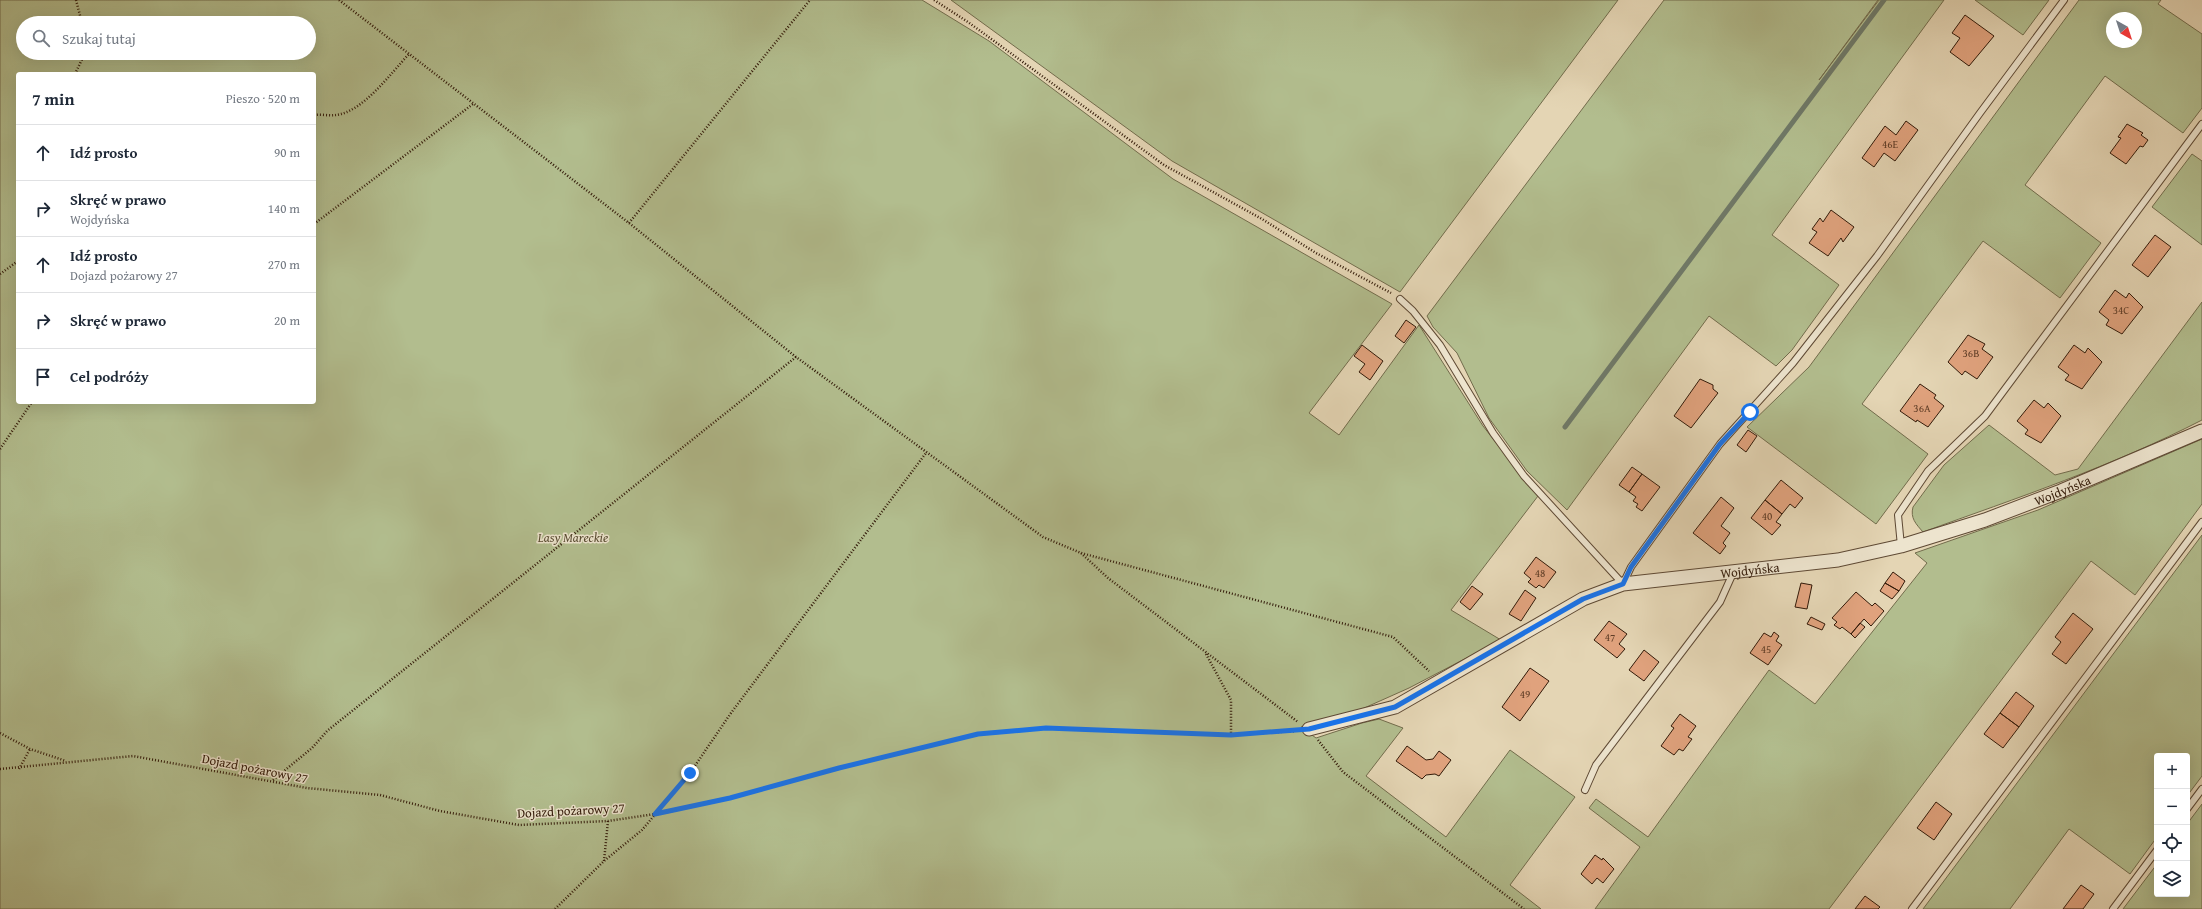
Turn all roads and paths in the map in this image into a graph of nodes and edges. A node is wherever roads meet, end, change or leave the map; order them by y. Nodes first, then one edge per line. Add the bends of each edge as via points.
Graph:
1 (76, 0) edge
2 (340, 0) edge
3 (810, 0) edge
4 (934, 0) edge
5 (2064, 0) edge
6 (80, 16) edge
7 (409, 54) junction
8 (82, 60) edge
9 (76, 72) edge
10 (473, 104) junction
11 (316, 116) edge
12 (2202, 124) edge
13 (316, 222) edge
14 (628, 222) junction
15 (16, 262) edge
16 (0, 274) edge
17 (1400, 299) joint
18 (796, 357) junction
19 (31, 404) edge
20 (2202, 431) edge
21 (0, 449) edge
22 (926, 453) junction
23 (2202, 522) edge
24 (1901, 546) junction
25 (1081, 553) junction
26 (1732, 572) junction
27 (1623, 584) junction
28 (1204, 652) junction
29 (1440, 682) junction
30 (1309, 729) junction
31 (0, 733) edge
32 (1231, 735) junction
33 (30, 749) junction
34 (68, 762) junction
35 (0, 769) edge
36 (19, 769) junction
37 (273, 780) junction
38 (2202, 789) edge
39 (1585, 790) dead end
40 (2190, 805) edge
41 (655, 814) junction
42 (608, 821) junction
43 (2154, 854) edge
44 (604, 861) junction
45 (555, 909) edge
46 (1524, 909) edge
47 (1912, 909) edge
48 (2113, 909) edge

1 - 6 path
2 - 7 path
3 - 14 path
4 - 17 path via 1164,165
5 - 27 lane via 1877,256 1793,363 1720,444 1631,567
7 - 10 path
7 - 11 path via 362,102 349,111 336,115
8 - 9 path
10 - 13 path
10 - 14 path
12 - 24 lane via 1986,416 1928,471 1898,515
14 - 18 path
15 - 16 path
17 - 27 lane via 1440,345 1493,433 1524,476
18 - 22 path
18 - 37 path via 327,731 312,748
19 - 21 path
20 - 24 street, Wojdyńska via 2061,491 1985,520
22 - 25 path via 1043,537
22 - 41 path via 731,713 690,773
23 - 47 lane
24 - 26 street, Wojdyńska via 1838,560
25 - 28 path via 1108,578
25 - 29 path via 1393,637
26 - 27 street, Wojdyńska
26 - 39 lane via 1720,602 1596,765
27 - 29 street, Wojdyńska via 1583,599
28 - 30 path
28 - 32 path via 1232,700
29 - 30 street, Wojdyńska via 1395,707
30 - 32 path, Dojazd pożarowy 27
30 - 46 path via 1343,772
31 - 33 path
32 - 41 path, Dojazd pożarowy 27 via 1046,728 978,734 730,798
33 - 34 path
33 - 36 path
34 - 36 path, Dojazd pożarowy 27
34 - 37 path, Dojazd pożarowy 27 via 133,756
35 - 36 path, Dojazd pożarowy 27
37 - 42 path, Dojazd pożarowy 27 via 308,788 380,795 440,811 520,825
38 - 40 lane
41 - 42 path, Dojazd pożarowy 27
41 - 44 path via 642,830
42 - 44 path
43 - 48 lane
44 - 45 path

